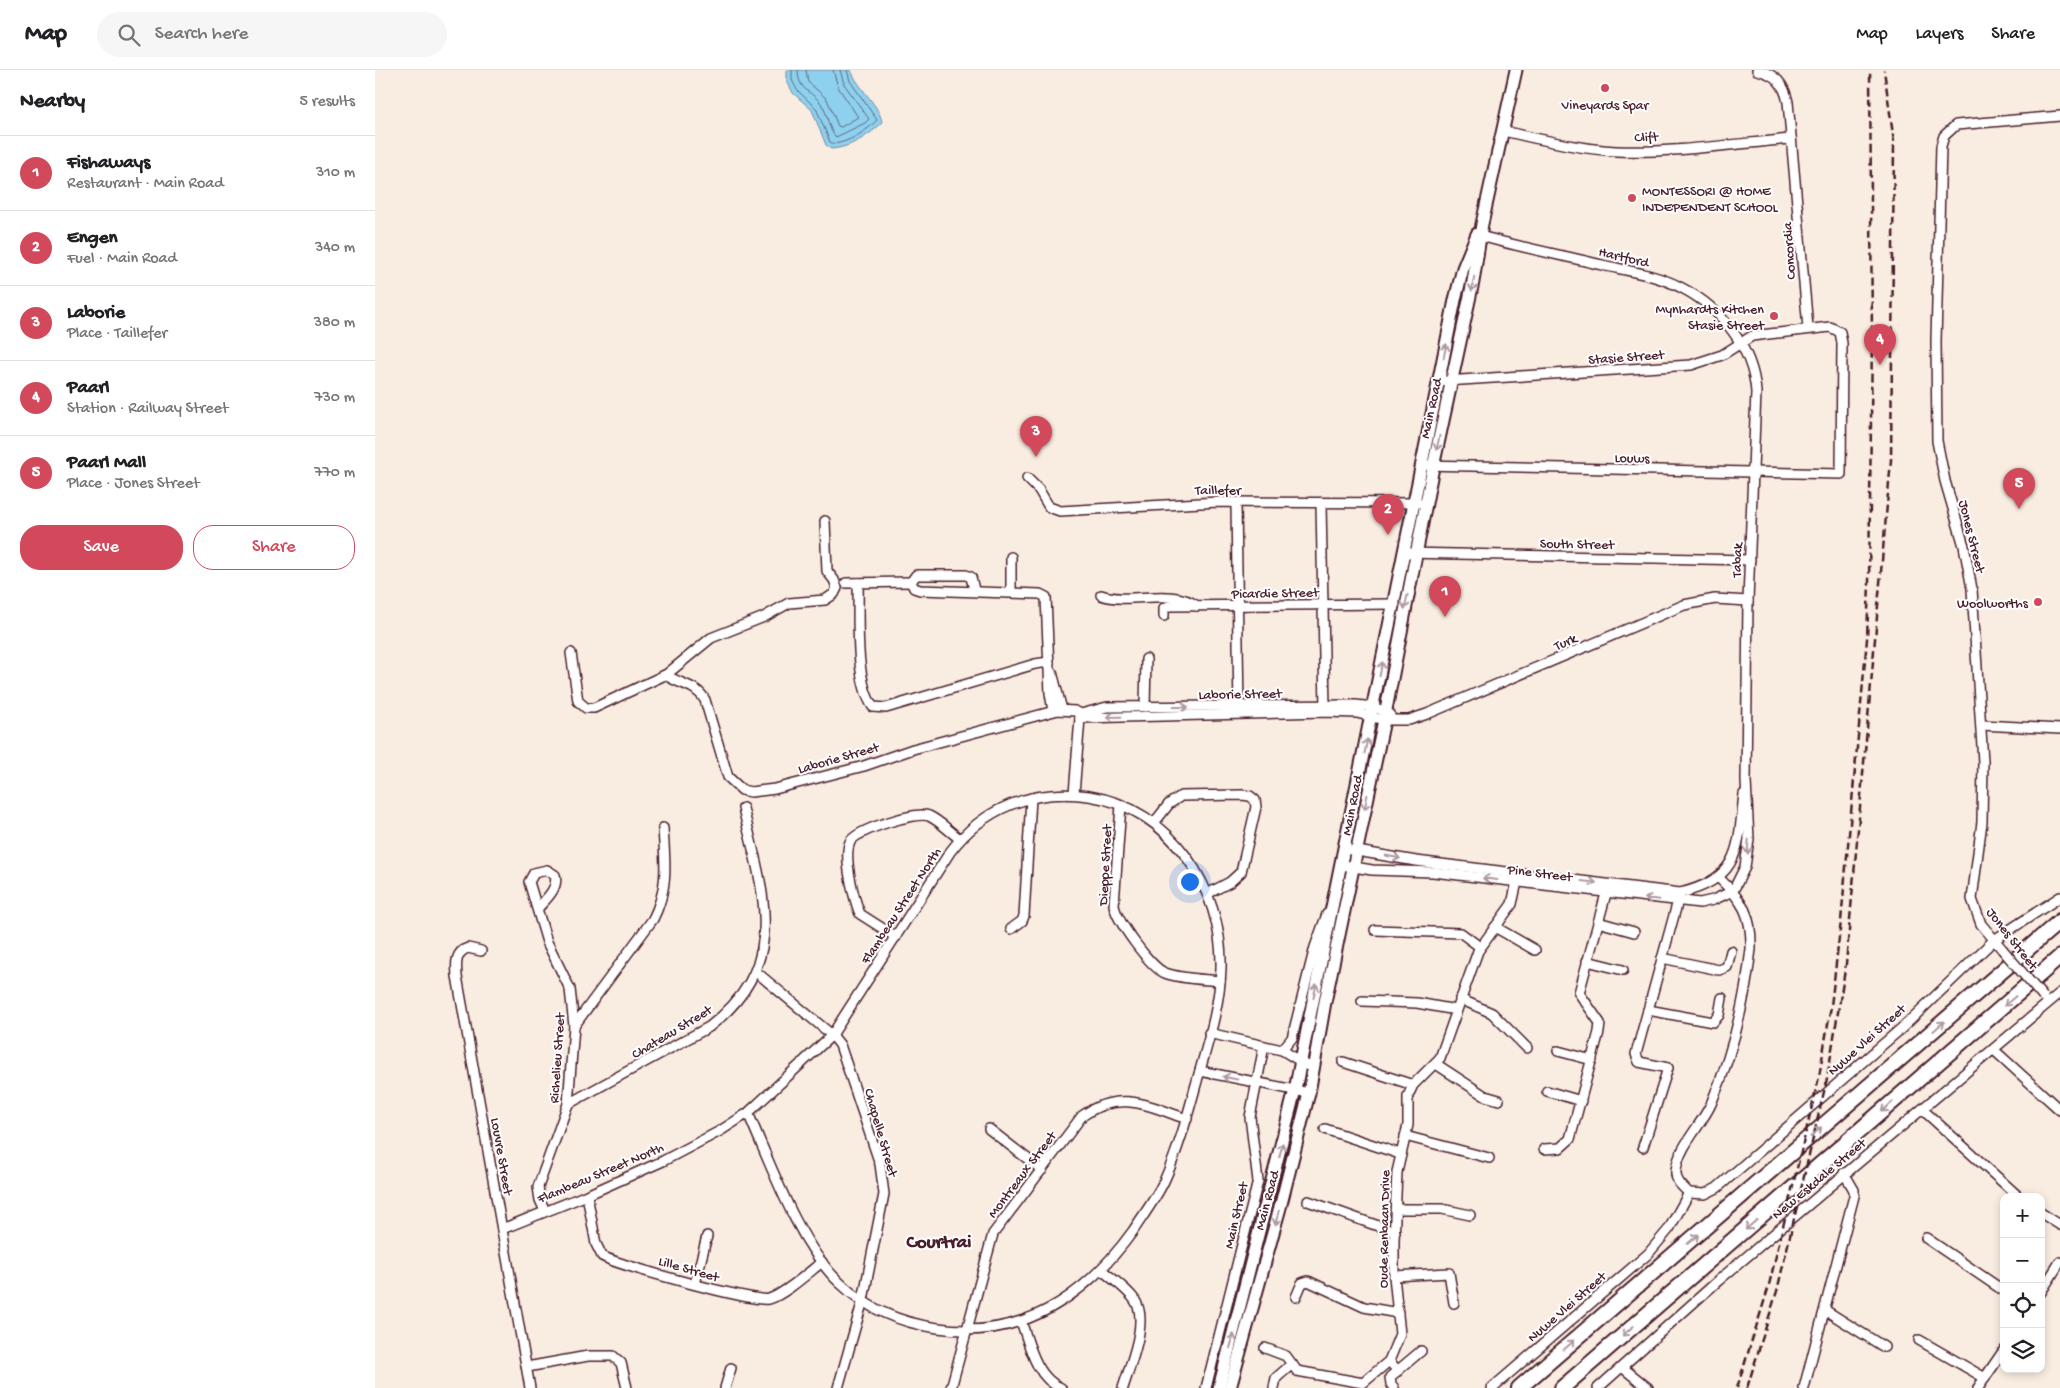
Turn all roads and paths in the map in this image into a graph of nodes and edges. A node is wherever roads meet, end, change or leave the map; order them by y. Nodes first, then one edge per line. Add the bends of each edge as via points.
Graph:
1 (1516, 70) edge
2 (1757, 70) edge
3 (2060, 116) edge
4 (1503, 131) junction
5 (1791, 139) junction
6 (1479, 236) junction
7 (1808, 328) junction
8 (1740, 342) junction
9 (1439, 381) junction
10 (1451, 381) junction
11 (1428, 466) junction
12 (1753, 473) junction
13 (1841, 474) joint
14 (1027, 478) dead end
15 (1236, 503) junction
16 (1321, 504) junction
17 (1420, 504) junction
18 (825, 521) dead end
19 (1410, 554) junction
20 (1011, 557) dead end
21 (1750, 560) junction
22 (911, 582) junction
23 (846, 583) dead end
24 (858, 583) junction
25 (974, 590) junction
26 (1011, 592) junction
27 (1101, 595) dead end
28 (1748, 601) junction
29 (1323, 604) junction
30 (1395, 604) junction
31 (1237, 606) junction
32 (1197, 607) junction
33 (1164, 616) dead end
34 (571, 653) dead end
35 (1146, 659) dead end
36 (1049, 662) junction
37 (666, 675) junction
38 (1325, 708) junction
39 (1057, 710) junction
40 (1149, 710) junction
41 (1239, 710) junction
42 (1373, 712) junction
43 (1081, 716) junction
44 (1385, 716) junction
45 (1981, 725) junction
46 (2060, 729) edge
47 (1746, 781) junction
48 (1074, 794) junction
49 (1031, 798) junction
50 (1121, 805) junction
51 (743, 808) dead end
52 (1154, 823) junction
53 (663, 828) dead end
54 (960, 840) junction
55 (1345, 849) junction
56 (1357, 850) junction
57 (1342, 866) junction
58 (1354, 868) junction
59 (1516, 878) junction
60 (1719, 878) junction
61 (1607, 889) junction
62 (1733, 891) junction
63 (1209, 893) junction
64 (1335, 896) junction
65 (1679, 897) junction
66 (2060, 897) edge
67 (538, 908) dead end
68 (1597, 922) junction
69 (2060, 922) edge
70 (1495, 927) junction
71 (1011, 928) dead end
72 (1375, 930) dead end
73 (1634, 932) dead end
74 (896, 937) junction
75 (1993, 940) junction
76 (1480, 947) junction
77 (1535, 950) dead end
78 (481, 951) dead end
79 (1731, 951) dead end
80 (2060, 957) edge
81 (1662, 958) junction
82 (1587, 961) junction
83 (1623, 970) dead end
84 (755, 971) junction
85 (1220, 981) junction
86 (2060, 993) edge
87 (1722, 998) dead end
88 (1461, 999) junction
89 (2046, 1000) junction
90 (1362, 1001) dead end
91 (1456, 1010) junction
92 (1648, 1010) junction
93 (574, 1026) junction
94 (1209, 1033) junction
95 (832, 1035) junction
96 (1263, 1046) junction
97 (1527, 1048) dead end
98 (1281, 1050) junction
99 (1994, 1050) junction
100 (1558, 1051) dead end
101 (1592, 1060) junction
102 (1343, 1062) dead end
103 (1301, 1063) junction
104 (1436, 1064) junction
105 (1313, 1068) junction
106 (1200, 1071) junction
107 (1256, 1083) junction
108 (1413, 1085) junction
109 (1295, 1090) junction
110 (1547, 1091) dead end
111 (1309, 1093) junction
112 (1499, 1100) dead end
113 (1581, 1101) junction
114 (568, 1104) junction
115 (1923, 1110) junction
116 (2060, 1110) edge
117 (748, 1113) junction
118 (1187, 1119) junction
119 (989, 1129) dead end
120 (1325, 1129) dead end
121 (1405, 1136) junction
122 (1643, 1147) dead end
123 (1544, 1149) dead end
124 (1400, 1154) junction
125 (1489, 1158) dead end
126 (1042, 1170) junction
127 (1844, 1173) junction
128 (1689, 1193) junction
129 (2015, 1193) edge
130 (587, 1195) junction
131 (1307, 1201) dead end
132 (1396, 1209) junction
133 (545, 1211) junction
134 (1470, 1215) dead end
135 (2045, 1216) edge
136 (2060, 1225) edge
137 (503, 1229) junction
138 (1395, 1232) junction
139 (707, 1236) dead end
140 (1926, 1238) dead end
141 (823, 1262) junction
142 (2060, 1262) edge
143 (1102, 1270) junction
144 (1395, 1276) junction
145 (695, 1284) junction
146 (2045, 1286) edge
147 (2000, 1288) edge
148 (1296, 1297) dead end
149 (863, 1300) junction
150 (1453, 1303) dead end
151 (1825, 1310) junction
152 (1398, 1313) junction
153 (1021, 1322) junction
154 (965, 1330) junction
155 (1919, 1340) dead end
156 (1884, 1347) dead end
157 (1265, 1348) dead end
158 (1421, 1351) dead end
159 (2000, 1356) edge
160 (1389, 1361) junction
161 (1292, 1364) junction
162 (527, 1367) junction
163 (731, 1368) dead end
164 (1622, 1368) junction
165 (1398, 1371) junction
166 (1985, 1378) junction
167 (1343, 1384) edge
168 (1228, 1386) edge
169 (530, 1388) edge
170 (627, 1388) edge
171 (725, 1388) edge
172 (838, 1388) edge
173 (951, 1388) edge
174 (1061, 1388) edge
175 (1123, 1388) edge
176 (1206, 1388) edge
177 (1274, 1388) edge
178 (1394, 1388) edge
179 (1493, 1388) edge
180 (1518, 1388) edge
181 (1562, 1388) edge
182 (1598, 1388) edge
183 (1648, 1388) edge
184 (1804, 1388) edge
185 (1979, 1388) edge

1 - 4 main road, Main Road
2 - 5 street, Concordia via 1773,75 1786,92
3 - 45 street, Jones Street via 1956,125 1947,131 1941,146 1937,430 1942,471 1964,546 1972,589
4 - 5 street, Clift via 1616,151
4 - 6 main road, Main Road
5 - 7 street, Concordia
6 - 8 street, Hartford via 1641,273 1672,284 1691,293 1719,315
9 -> 6 main road, Main Road via 1463,268
6 -> 10 main road, Main Road via 1471,292
7 - 8 street, Stasie Street via 1752,336
7 - 13 street, Stasie Street via 1830,327 1837,330 1841,338
8 - 10 street, Stasie Street via 1721,355 1691,366
8 - 12 street, Tabak via 1749,358 1755,382
9 - 10 street, Stasie Street
9 - 11 main road, Main Road
10 -> 11 main road, Main Road
11 - 12 street, Louws
11 - 17 main road, Main Road
12 - 13 street, Louws
12 - 21 street, Tabak
14 - 15 street, Taillefer via 1049,507 1060,511
15 - 16 street, Taillefer
15 - 31 street
16 - 17 street, Taillefer
16 - 29 street
17 - 19 main road, Main Road
18 - 37 street via 827,569 837,588 834,594 819,602 789,603 753,622 711,638
19 - 21 street, South Street
19 - 30 main road, Main Road
19 -> 44 main road, Main Road
20 - 26 street
21 - 28 street, Tabak
22 - 24 street
22 - 25 street via 919,590
22 - 25 street via 916,575 966,575 971,577
23 - 24 street
24 - 36 street via 861,671 873,706 885,708
25 - 26 street
26 - 36 street via 1045,597
27 - 32 street via 1183,598
28 - 44 street, Turk via 1715,599 1684,605 1427,714 1409,720
28 - 47 street, Tabak
29 - 30 street, Picardie Street
29 - 31 street, Picardie Street
29 - 38 street
42 -> 30 main road, Main Road
31 - 32 street, Picardie Street
31 - 41 street
32 - 33 street, Picardie Street via 1166,606
34 - 37 street via 578,701 586,708 614,700
35 - 40 street
36 - 39 street
37 - 39 street, Laborie Street via 701,692 728,777 734,784 751,792 775,789
38 - 41 street, Laborie Street
38 - 42 street, Laborie Street
39 - 43 street, Laborie Street via 1075,711
40 - 41 street, Laborie Street
40 - 43 street, Laborie Street via 1100,708
42 - 44 street, Laborie Street
55 -> 42 main road, Main Road
43 - 48 street
44 -> 56 main road, Main Road
45 - 46 street
45 - 75 street, Jones Street via 1984,797 1972,900 1981,924
47 - 60 street, Tabak via 1739,843
47 -> 62 street, Tabak via 1748,856
48 - 49 street, Flambeau Street North
48 - 50 street, Flambeau Street North
49 - 54 street, Flambeau Street North via 999,808
49 - 71 street via 1024,916
50 - 52 street, Flambeau Street North
50 - 85 street, Dieppe Street via 1114,905 1117,917 1163,972
51 - 84 street, Chateau Street via 765,910 766,928
52 - 63 street, Flambeau Street North via 1184,852
52 - 63 street via 1169,804 1181,796 1242,795 1255,800 1241,872
53 - 93 street via 665,885 661,904 653,920
54 - 74 street, Flambeau Street North
54 - 74 street via 922,815 863,831 851,840 849,864 860,914
55 - 56 street, Pine Street
55 - 57 main road, Main Road
56 - 58 main road, Main Road
56 -> 59 street, Pine Street
57 - 58 street, Pine Street
57 - 64 main road, Main Road
59 -> 58 street, Pine Street
58 - 105 main road, Main Road
59 - 61 street, Pine Street
59 - 70 street via 1512,904
60 - 62 street
60 - 65 street, Pine Street
61 - 65 street, Pine Street
61 - 68 street
62 - 65 street, Pine Street via 1707,902
62 - 128 street via 1745,908 1750,923 1749,963 1730,1055 1708,1110 1677,1163 1677,1182
63 - 85 street, Flambeau Street North via 1220,948
64 - 98 street, Main Road via 1315,947 1292,1038
103 -> 64 main road, Main Road
65 - 81 street
66 - 75 street, Nuwe Vlei Street
67 - 93 street, Richelieu Street via 547,942 570,989
68 - 73 street
68 - 82 street
180 -> 69 highway
70 - 76 street
70 - 77 street
72 - 76 street via 1461,933
74 - 95 street, Flambeau Street North
75 - 89 street, Jones Street, bridge
75 - 128 street, Nuwe Vlei Street via 1903,1026 1717,1188 1705,1194
76 - 88 street
78 - 137 street, Louvre Street via 468,948 459,952 457,976
79 - 81 street via 1727,967 1719,970
80 -> 181 highway
81 - 92 street
82 - 83 street
82 - 101 street via 1579,994 1601,1027
84 - 95 street
84 - 114 street, Chateau Street via 737,1001 709,1027
85 - 94 street, Flambeau Street North
86 - 89 street, New Eskdale Street
87 - 92 street via 1719,1015 1713,1022
88 - 91 street
88 - 97 street via 1492,1014
89 - 99 street, New Eskdale Street
90 - 91 street via 1417,1003
91 - 104 street
92 - 122 street via 1637,1060 1668,1068
93 - 114 street, Richelieu Street
94 - 96 street
94 - 106 street, Flambeau Street North
95 - 117 street, Flambeau Street North
95 - 149 street, Chapelle Street via 844,1055 880,1164 884,1186
96 - 98 street
96 - 107 street, Main Street
98 - 103 street
99 - 115 street, New Eskdale Street
99 - 116 street
100 - 101 street
101 - 113 street
102 - 108 street
103 - 105 street
103 - 109 main road, Main Road
104 - 108 street
104 - 112 street via 1485,1096
105 - 111 main road, Main Road
107 -> 106 street
106 - 118 street, Flambeau Street North
107 - 109 street
107 - 176 street, Main Street via 1251,1117 1258,1181
108 - 121 street, Oude Renbaan Drive via 1408,1096 1409,1118
109 - 111 street
168 -> 109 main road, Main Road
110 - 113 street
111 -> 168 main road, Main Road via 1281,1204
113 - 123 street via 1567,1143 1560,1148
114 - 133 street, Richelieu Street via 539,1187
115 - 127 street, New Eskdale Street
115 - 129 street
117 - 130 street, Flambeau Street North via 720,1131
117 - 141 street, Flambeau Street North via 803,1232
118 - 126 street, Montreaux Street via 1128,1100 1093,1110 1082,1116
118 - 143 street, Flambeau Street North via 1164,1181 1143,1216
119 - 126 street
120 - 124 street
121 - 124 street, Oude Renbaan Drive
121 - 125 street
124 - 132 street, Oude Renbaan Drive
126 - 154 street, Montreaux Street via 993,1234
127 - 151 street via 1852,1185 1853,1196
127 - 164 street, New Eskdale Street
128 - 179 street, Nuwe Vlei Street via 1669,1229 1648,1254
130 - 133 street, Flambeau Street North
130 - 145 street, Lille Street via 596,1244 602,1256
131 - 138 street
132 - 134 street via 1442,1209
132 - 138 street, Oude Renbaan Drive
133 - 137 street, Flambeau Street North
135 - 136 street
137 - 162 street, Louvre Street
138 - 144 street, Oude Renbaan Drive
139 - 145 street
140 - 147 street
141 - 145 street, Lille Street via 768,1300 755,1300
141 - 149 street, Flambeau Street North via 840,1283
142 - 146 street
143 - 153 street, Flambeau Street North via 1059,1304
143 - 175 street via 1134,1299 1140,1314
144 - 150 street via 1449,1273
144 - 152 street, Oude Renbaan Drive
148 - 152 street via 1302,1283 1308,1282 1364,1307
149 - 154 street, Flambeau Street North via 904,1322
149 - 172 street, Chapelle Street
151 - 156 street
151 - 184 street
152 - 160 street, Oude Renbaan Drive via 1400,1334
153 - 154 street, Flambeau Street North
153 - 174 street via 1042,1373 1051,1384
154 - 173 street, Montreaux Street
155 - 166 street
157 - 161 street via 1281,1353
158 - 165 street
159 - 166 street
160 - 165 street
160 - 167 street via 1367,1382
161 - 167 street via 1301,1373
161 - 177 street via 1276,1378
162 - 169 street, Louvre Street
162 - 170 street via 588,1356 613,1356 621,1363
163 - 171 street
164 - 182 street, New Eskdale Street
164 - 183 street
165 - 178 street via 1390,1377
166 - 185 street

